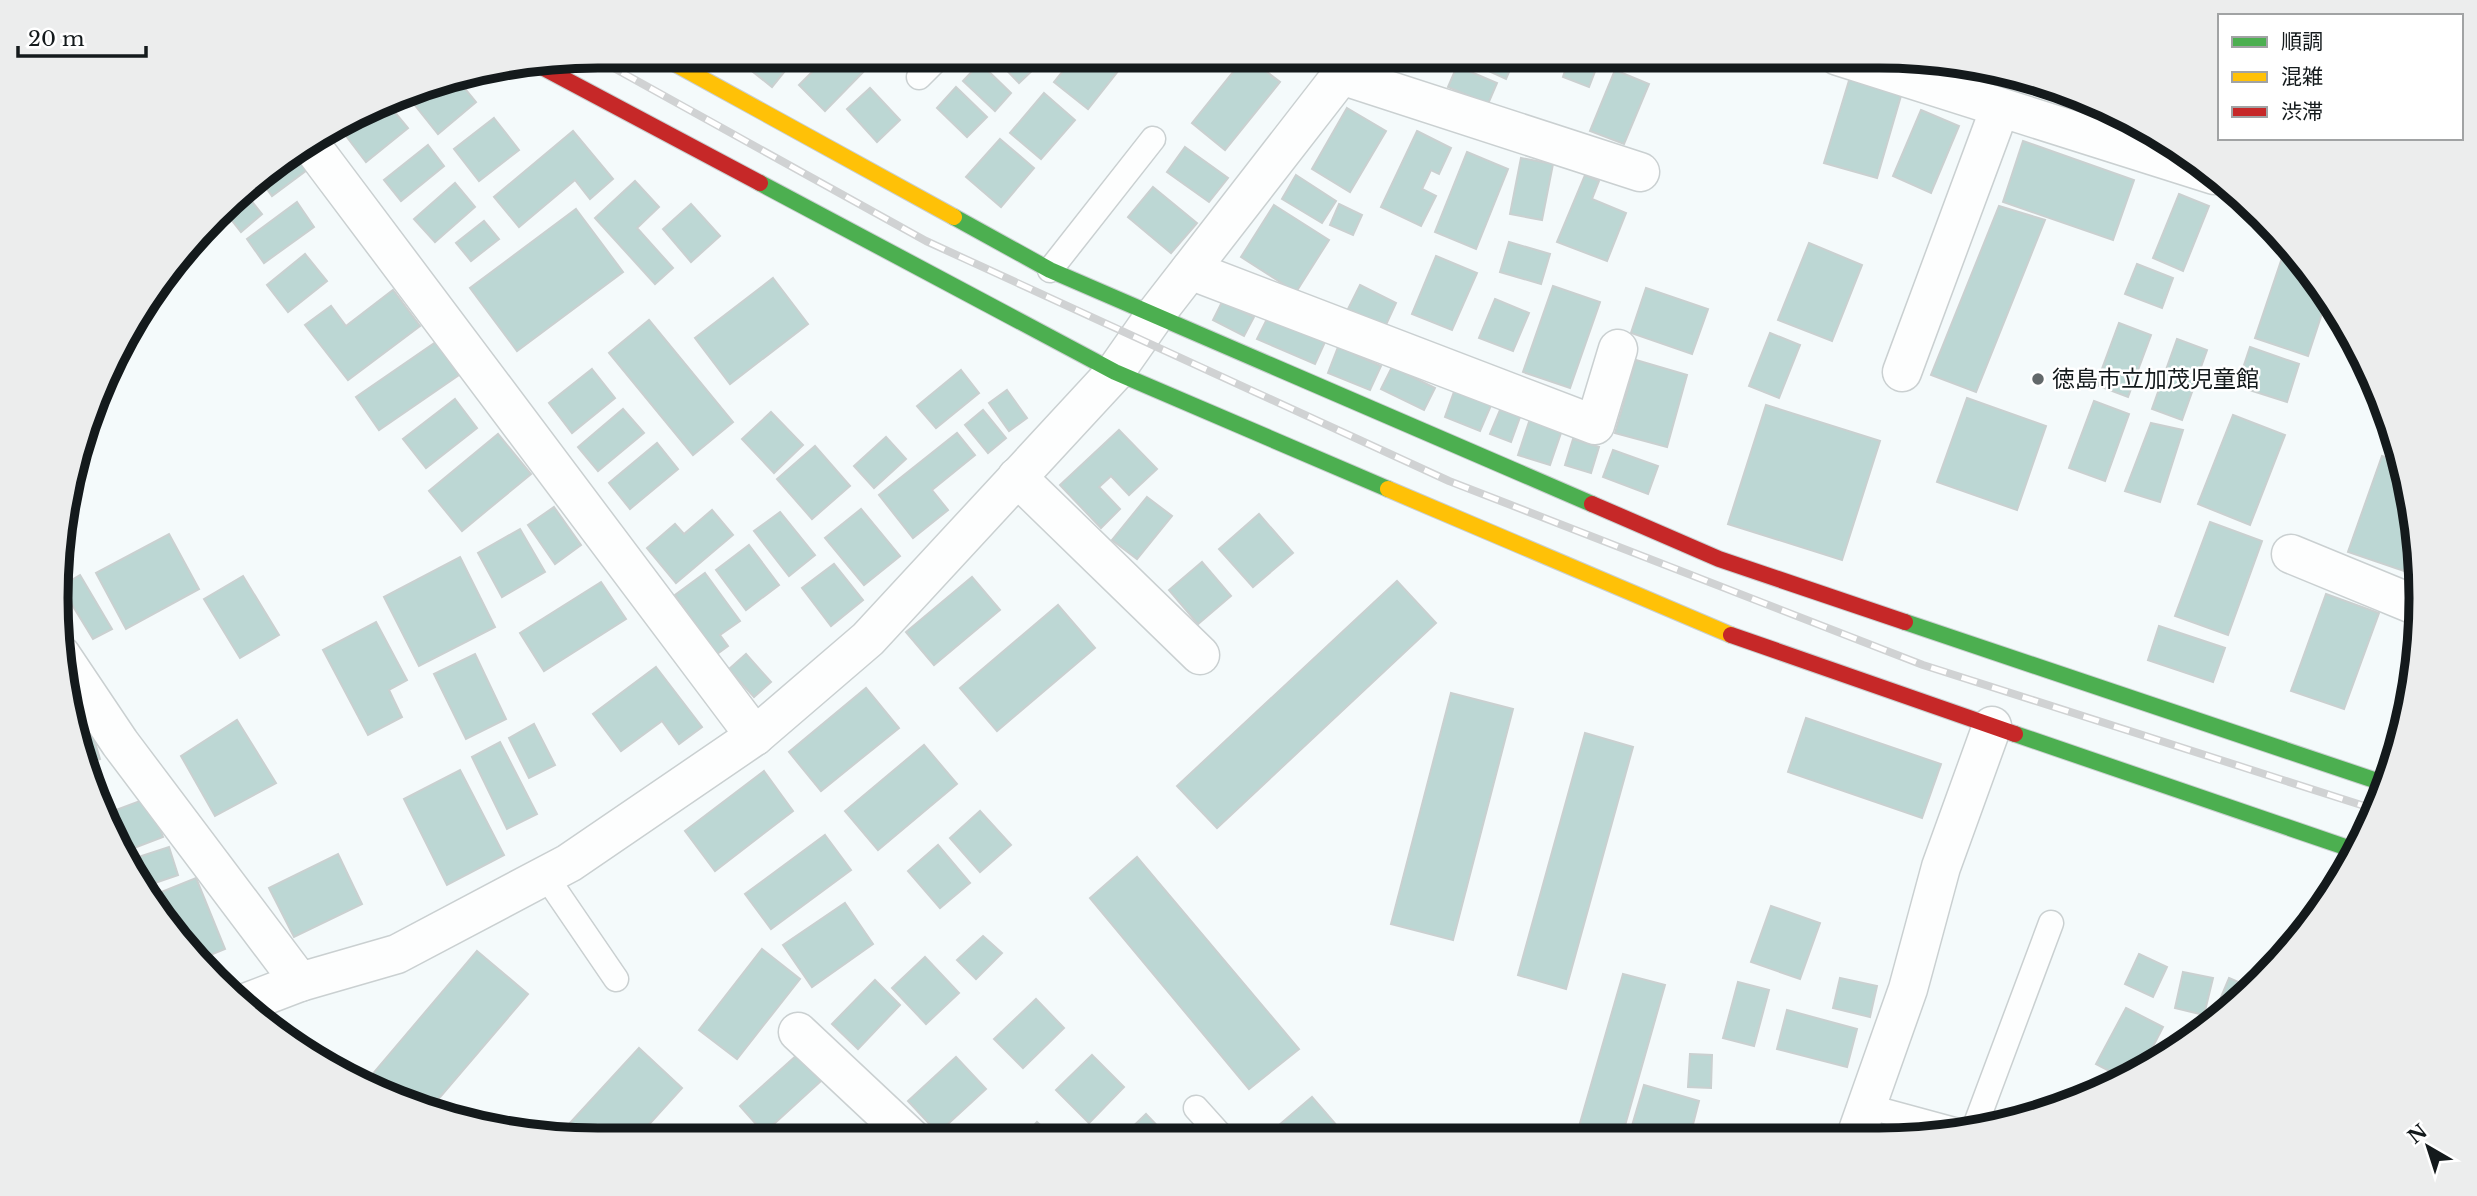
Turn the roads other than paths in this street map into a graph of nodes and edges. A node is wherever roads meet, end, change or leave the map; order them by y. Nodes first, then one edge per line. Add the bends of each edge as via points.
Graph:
1 (683, 68) edge
2 (928, 68) edge
3 (1346, 68) edge
4 (1356, 68) edge
5 (1875, 68) edge
6 (549, 71) edge
7 (919, 77) dead end
8 (2000, 108) junction
9 (1153, 139) dead end
10 (2148, 143) edge
11 (315, 151) edge
12 (1640, 172) dead end
13 (1050, 270) junction
14 (1190, 270) junction
15 (1155, 315) junction
16 (1618, 349) dead end
17 (1115, 372) junction
18 (1902, 372) dead end
19 (1017, 477) junction
20 (2291, 554) dead end
21 (2409, 602) edge
22 (1200, 655) dead end
23 (74, 674) edge
24 (1992, 726) junction
25 (755, 736) junction
26 (2376, 781) edge
27 (2346, 847) edge
28 (545, 876) junction
29 (2051, 923) dead end
30 (616, 979) dead end
31 (300, 982) junction
32 (254, 1000) edge
33 (798, 1032) dead end
34 (1196, 1108) dead end
35 (1978, 1119) edge
36 (1861, 1121) edge
37 (1915, 1127) edge
38 (900, 1128) edge
39 (1214, 1128) edge

1 - 13 street
2 - 7 lane
3 - 14 street
4 - 12 street
5 - 8 street
6 - 17 street
8 - 10 street
8 - 18 street
9 - 13 lane
11 - 25 street
13 - 15 street
14 - 15 street
14 - 16 street via 1595,425
15 - 17 street
15 - 26 street via 1719,559
17 - 19 street
17 - 24 street via 1751,644
19 - 22 street
19 - 25 street via 868,639
20 - 21 street
23 - 31 street via 120,743
24 - 27 street
24 - 36 street via 1941,867 1908,989
25 - 28 street
28 - 30 lane
28 - 31 street via 397,954
29 - 35 lane
31 - 32 street
33 - 38 street
34 - 39 lane
36 - 37 lane

